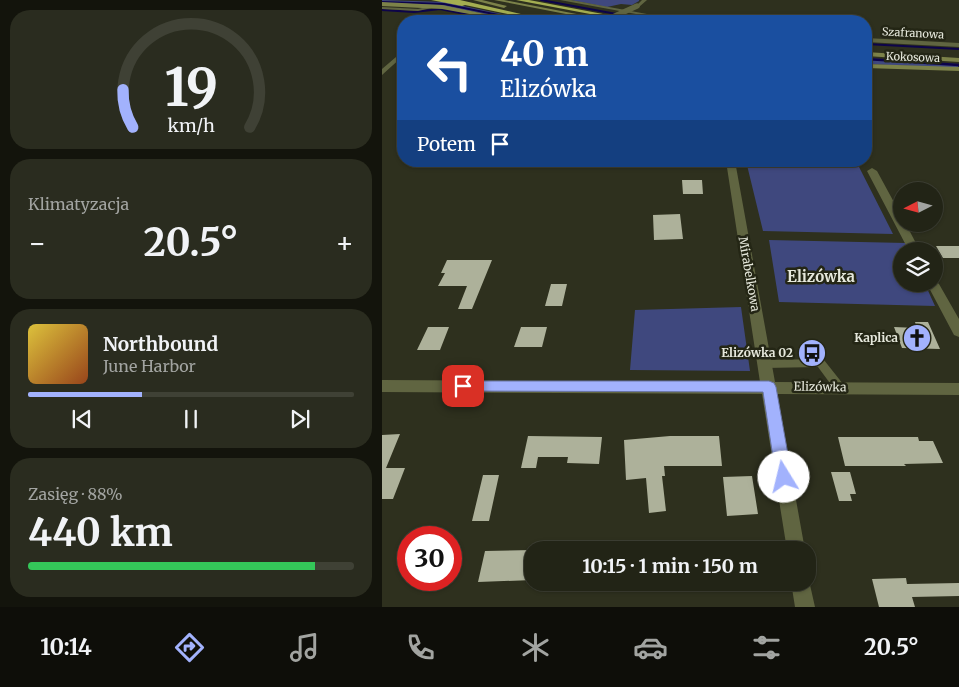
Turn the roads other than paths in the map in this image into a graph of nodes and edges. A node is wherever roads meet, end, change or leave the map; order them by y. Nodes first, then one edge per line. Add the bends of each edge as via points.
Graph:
1 (452, 0) edge
2 (496, 0) edge
3 (519, 0) edge
4 (562, 0) edge
5 (645, 0) edge
6 (474, 2) edge
7 (434, 3) edge
8 (382, 4) edge
9 (382, 8) edge
10 (483, 15) edge
11 (525, 15) edge
12 (547, 15) edge
13 (577, 15) edge
14 (603, 15) edge
15 (617, 15) edge
16 (648, 15) edge
17 (872, 40) edge
18 (958, 45) edge
19 (872, 50) edge
20 (872, 54) edge
21 (958, 55) edge
22 (397, 59) edge
23 (958, 60) edge
24 (872, 66) edge
25 (958, 69) edge
26 (382, 73) edge
27 (731, 167) edge
28 (872, 171) dead end
29 (910, 242) edge
30 (936, 292) edge
31 (958, 332) edge
32 (765, 364) junction
33 (382, 386) edge
34 (769, 387) junction
35 (839, 388) junction
36 (958, 389) edge
37 (795, 541) edge
38 (802, 591) edge
39 (805, 607) edge

1 - 6 highway
2 - 13 main road
3 - 14 highway
4 - 16 street
5 - 15 street, bridge
6 - 7 highway
6 - 11 highway
6 - 12 main road
7 - 8 main road
7 - 9 lane via 418,10
7 - 10 main road
17 - 18 street, Szafranowa
19 - 21 main road
20 - 23 main road
22 - 26 street
24 - 25 main road, Kokosowa
27 - 32 street, Mirabelkowa
28 - 29 street
30 - 31 street
32 - 34 street, Mirabelkowa
32 - 35 lane via 821,362
33 - 34 street, Elizówka
34 - 35 street, Elizówka
34 - 37 street, Mirabelkowa
35 - 36 street, Elizówka
38 - 39 street

